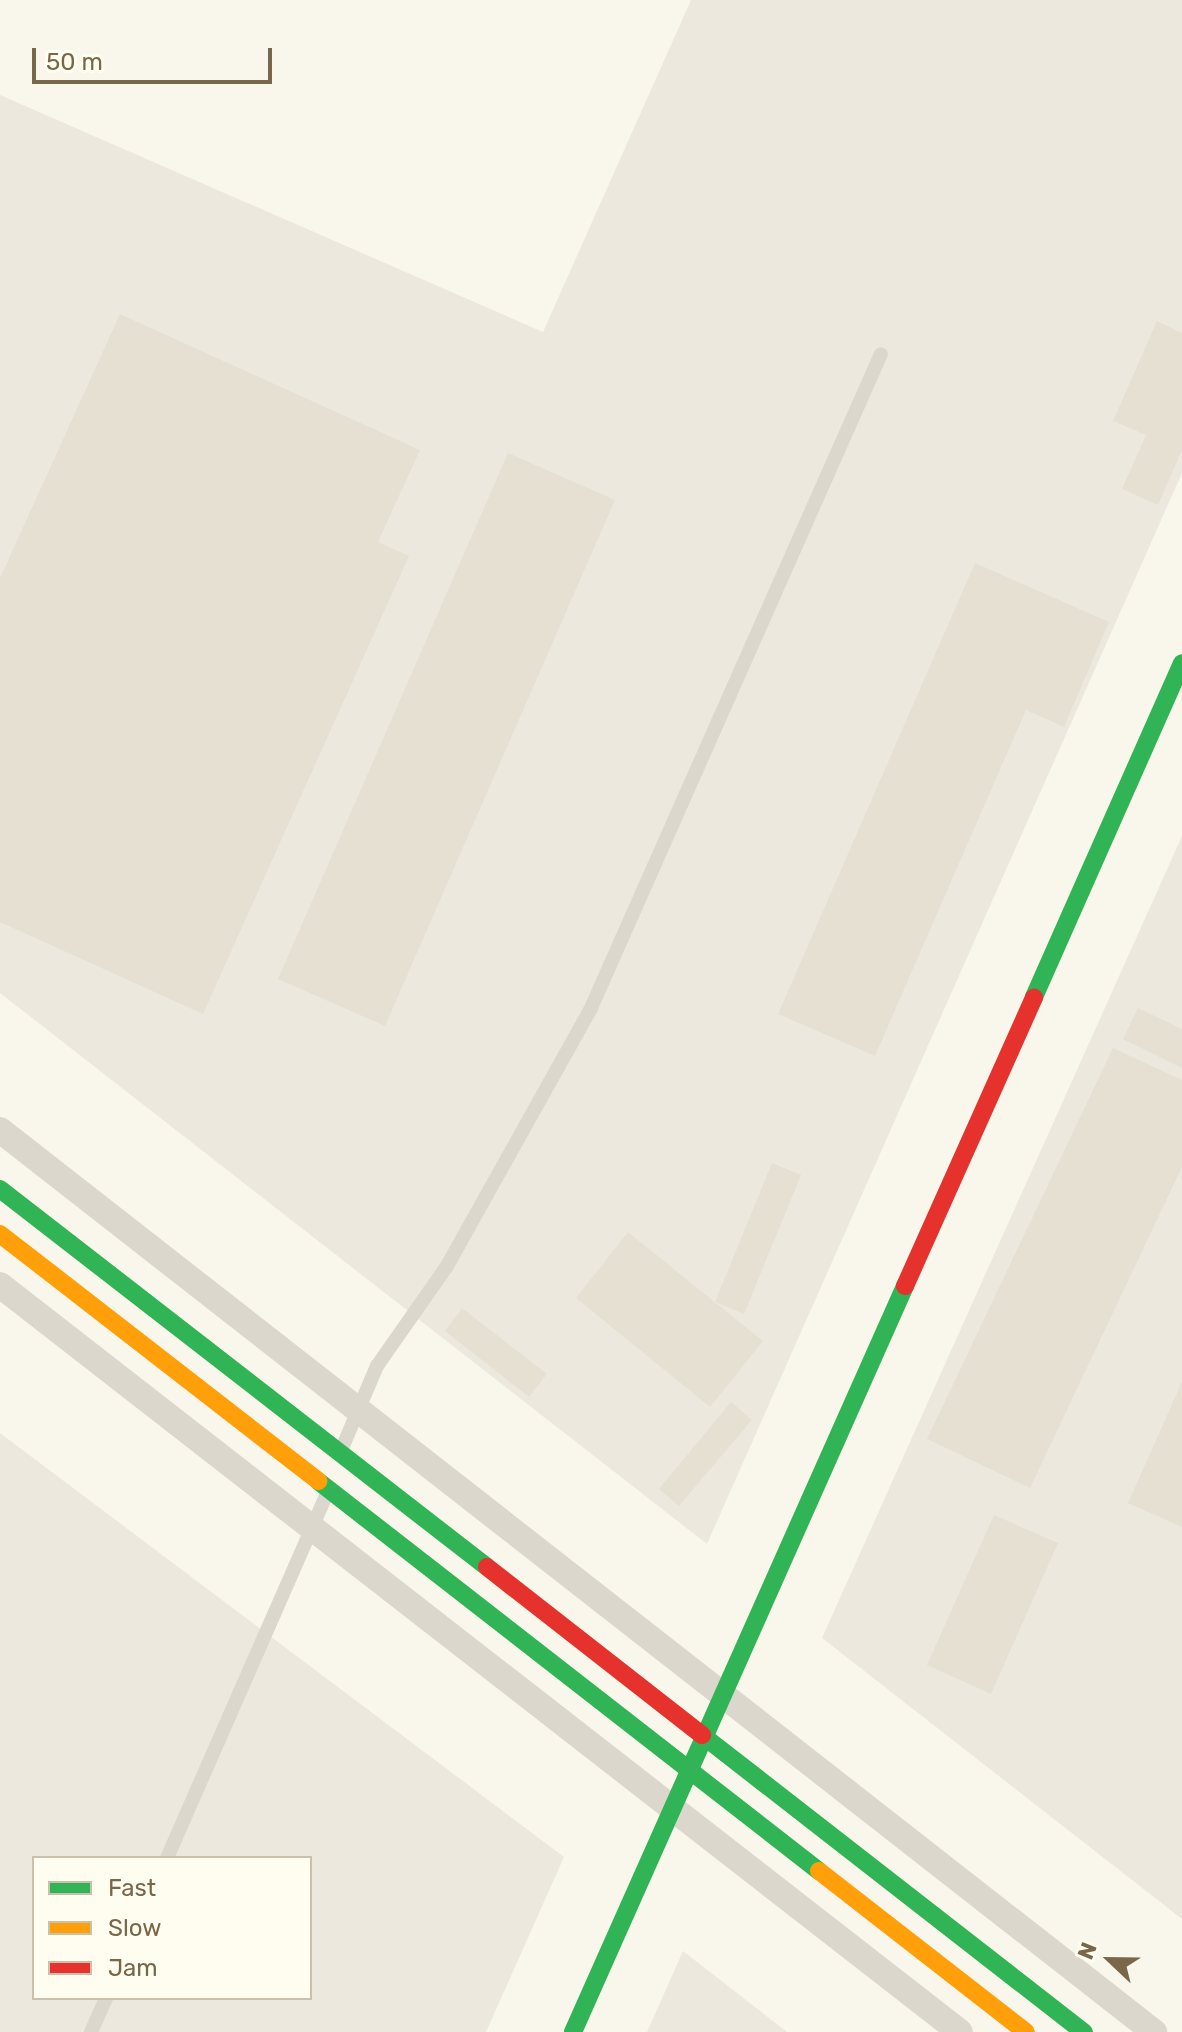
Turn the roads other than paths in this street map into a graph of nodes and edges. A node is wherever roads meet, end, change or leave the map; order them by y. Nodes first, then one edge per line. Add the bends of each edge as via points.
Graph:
1 (881, 354) dead end
2 (1182, 663) edge
3 (0, 1130) edge
4 (0, 1189) edge
5 (0, 1234) edge
6 (0, 1285) edge
7 (358, 1410) junction
8 (340, 1453) junction
9 (329, 1490) junction
10 (312, 1528) junction
11 (722, 1694) junction
12 (704, 1736) junction
13 (689, 1769) junction
14 (672, 1808) junction
15 (168, 1856) edge
16 (105, 2000) edge
17 (91, 2032) edge
18 (573, 2032) edge
19 (960, 2032) edge
20 (1026, 2032) edge
21 (1084, 2032) edge
22 (1154, 2032) edge

1 - 7 lane via 591,1008 447,1266 377,1366
2 - 11 main road
3 - 7 street
4 - 8 main road
5 - 9 main road
6 - 10 street
7 - 8 lane
7 - 11 street
8 - 12 main road
9 - 10 lane
9 - 13 main road
10 - 14 street
10 - 15 lane
11 - 12 main road
11 - 22 street
12 - 13 main road
12 - 21 main road
13 - 14 main road
13 - 20 main road
14 - 18 main road
14 - 19 street
16 - 17 lane

